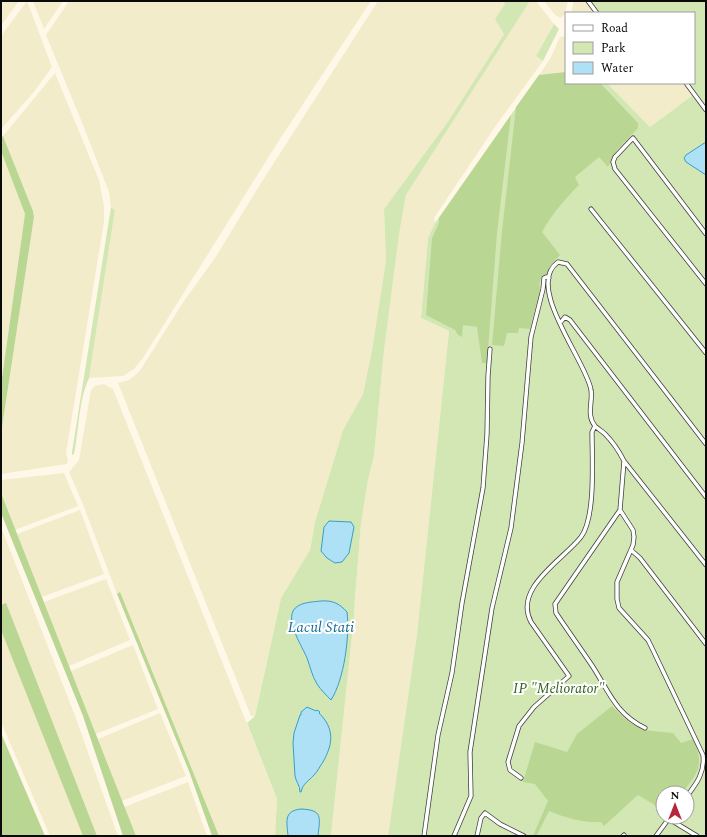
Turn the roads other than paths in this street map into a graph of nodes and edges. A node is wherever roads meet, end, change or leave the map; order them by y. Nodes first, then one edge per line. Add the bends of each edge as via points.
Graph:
1 (588, 1) edge
2 (596, 12) edge
3 (687, 84) edge
4 (706, 110) edge
5 (591, 209) dead end
6 (706, 234) edge
7 (549, 278) junction
8 (706, 284) edge
9 (560, 323) junction
10 (490, 349) dead end
11 (706, 353) edge
12 (595, 426) junction
13 (706, 444) edge
14 (624, 461) junction
15 (706, 497) edge
16 (620, 510) junction
17 (631, 550) junction
18 (706, 565) edge
19 (706, 644) edge
20 (645, 728) dead end
21 (521, 778) dead end
22 (695, 785) edge
23 (664, 825) edge
24 (679, 825) edge
25 (424, 836) edge
26 (454, 836) edge
27 (477, 836) edge
28 (524, 836) edge
29 (656, 836) edge
30 (697, 836) edge

1 - 2 street
3 - 4 street
5 - 11 street
6 - 8 street via 633,138 613,162 615,169
7 - 9 street via 548,294
7 - 13 street via 553,266 558,262 567,264
7 - 26 street via 544,278 531,337 522,443 511,528 492,608 470,752 471,796
9 - 12 street via 592,391 590,407
9 - 15 street via 565,317 570,320
10 - 25 street via 483,488 452,673 438,735
12 - 14 street via 614,445
12 - 21 street via 592,432 591,510 588,525 581,537 542,576 527,604 527,615 531,622 569,676 534,707 519,726 508,762 510,770
14 - 16 street
14 - 18 street
16 - 17 street via 633,530
16 - 20 street via 558,597 555,604 556,613 614,703 625,716
17 - 19 street via 640,558
17 - 22 street via 617,582 619,608 648,640 703,755 701,775
23 - 29 street
24 - 30 street
27 - 28 street via 481,818 485,813

